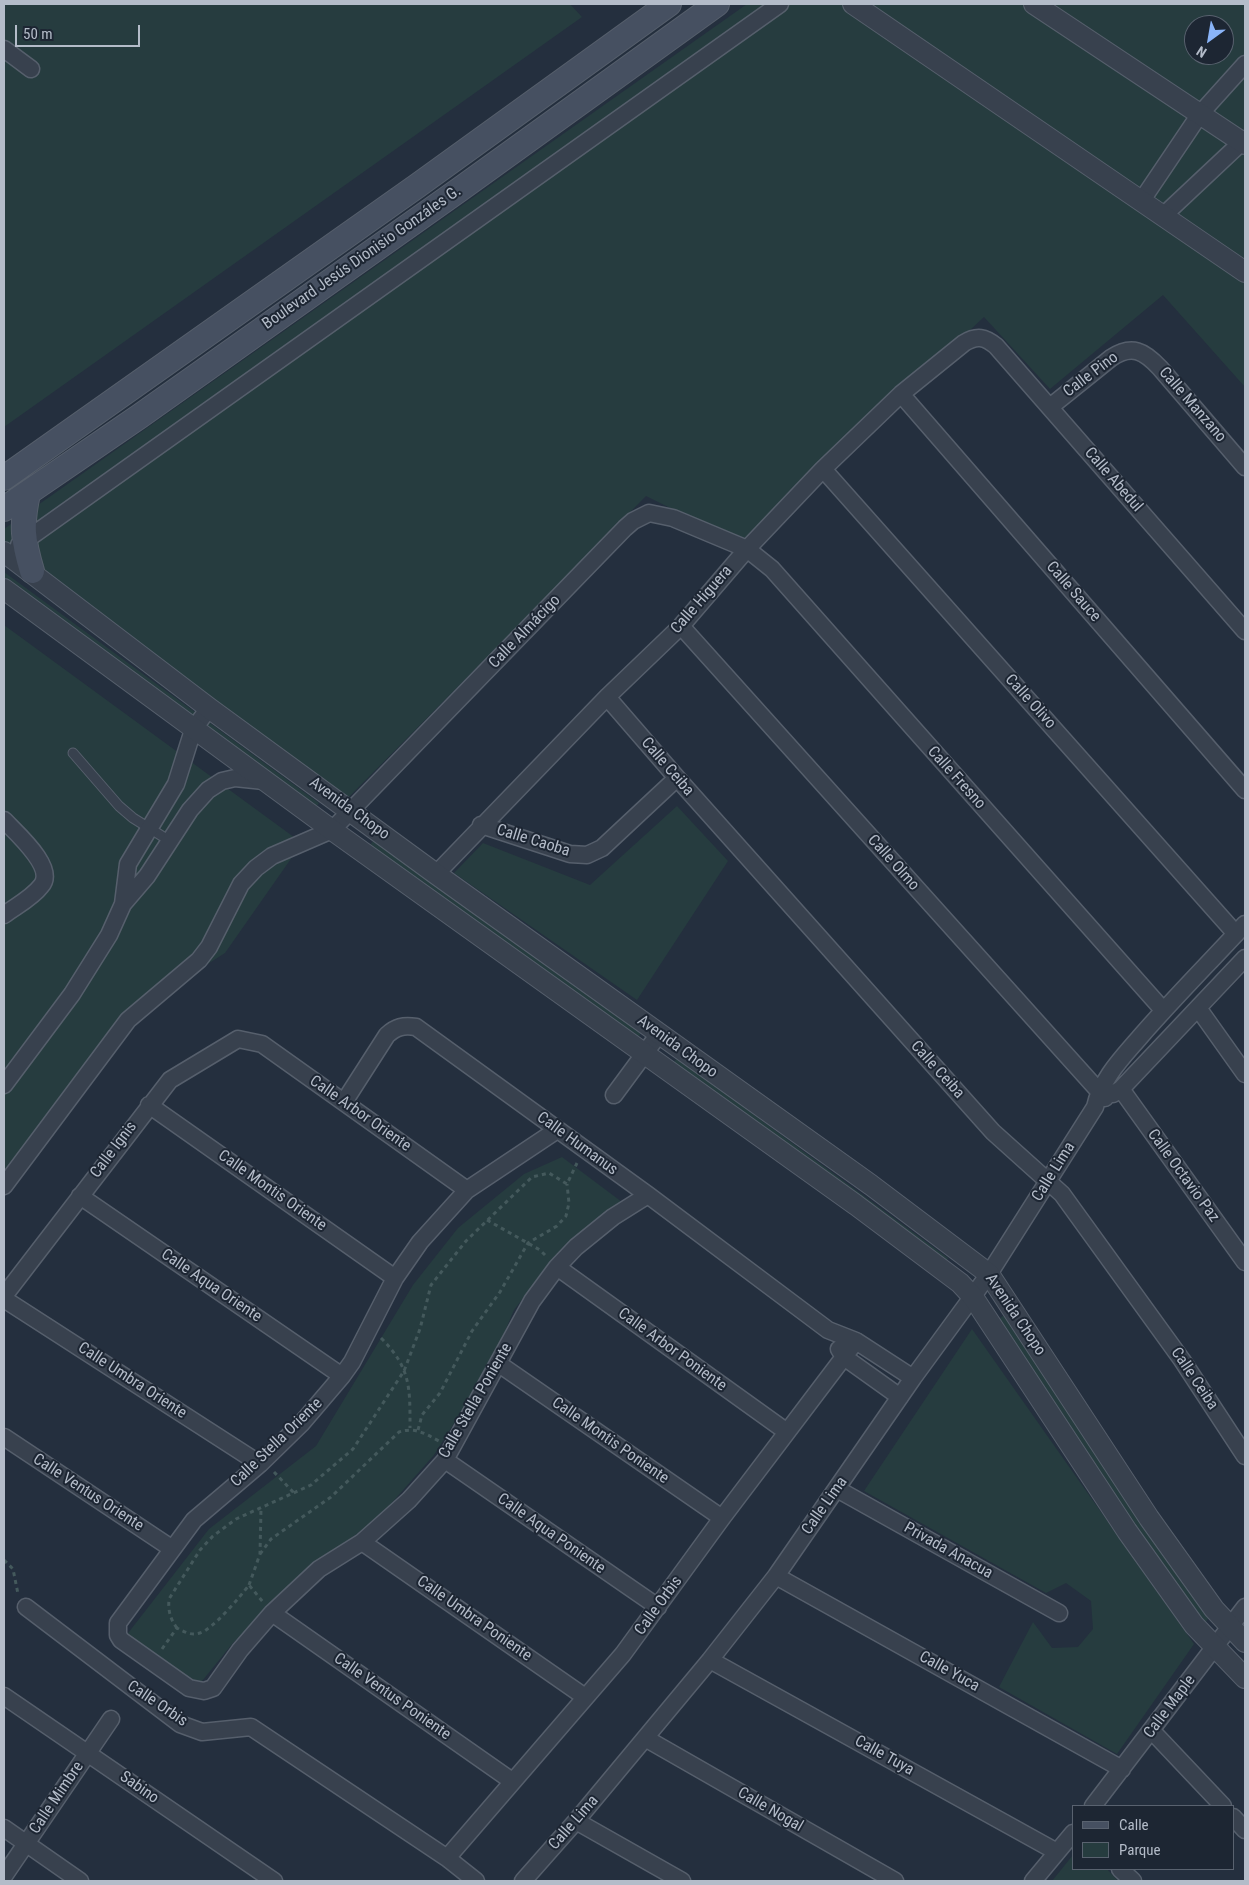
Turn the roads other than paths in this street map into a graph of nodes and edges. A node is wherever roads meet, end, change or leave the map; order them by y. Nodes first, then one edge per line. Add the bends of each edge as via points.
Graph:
1 (669, 4) edge
2 (717, 4) edge
3 (780, 4) edge
4 (853, 4) edge
5 (1034, 4) edge
6 (4, 48) edge
7 (1245, 64) edge
8 (31, 69) dead end
9 (1200, 114) junction
10 (1244, 142) edge
11 (1142, 200) junction
12 (1164, 215) junction
13 (1245, 272) edge
14 (976, 337) joint
15 (1135, 349) joint
16 (901, 394) junction
17 (1050, 407) junction
18 (1245, 467) edge
19 (823, 469) junction
20 (6, 475) edge
21 (28, 494) junction
22 (4, 509) edge
23 (747, 549) junction
24 (9, 550) edge
25 (32, 572) joint
26 (4, 589) edge
27 (682, 626) junction
28 (1245, 630) edge
29 (607, 697) junction
30 (209, 708) junction
31 (193, 730) junction
32 (73, 753) dead end
33 (677, 778) junction
34 (264, 781) junction
35 (1245, 790) edge
36 (352, 810) junction
37 (4, 820) edge
38 (481, 825) junction
39 (149, 828) junction
40 (332, 830) junction
41 (170, 841) junction
42 (436, 874) junction
43 (123, 904) junction
44 (4, 915) edge
45 (1241, 929) edge
46 (1245, 958) edge
47 (1198, 1008) junction
48 (1163, 1010) junction
49 (659, 1034) junction
50 (252, 1040) joint
51 (644, 1054) junction
52 (1245, 1074) edge
53 (4, 1085) edge
54 (1121, 1089) junction
55 (614, 1094) dead end
56 (1100, 1100) junction
57 (344, 1102) junction
58 (148, 1105) junction
59 (557, 1130) junction
60 (1049, 1181) junction
61 (4, 1186) edge
62 (467, 1190) junction
63 (648, 1195) junction
64 (80, 1196) junction
65 (1245, 1262) edge
66 (557, 1267) junction
67 (989, 1274) junction
68 (394, 1278) junction
69 (973, 1297) junction
70 (4, 1298) edge
71 (828, 1330) junction
72 (856, 1341) junction
73 (844, 1357) junction
74 (499, 1364) junction
75 (342, 1376) junction
76 (914, 1378) junction
77 (900, 1397) junction
78 (787, 1432) junction
79 (4, 1437) edge
80 (448, 1454) junction
81 (1245, 1456) edge
82 (260, 1464) junction
83 (837, 1489) junction
84 (722, 1518) junction
85 (362, 1542) junction
86 (171, 1548) junction
87 (776, 1576) junction
88 (658, 1607) junction
89 (1245, 1607) edge
90 (26, 1608) road end
91 (272, 1613) junction
92 (1059, 1613) dead end
93 (1230, 1627) junction
94 (1245, 1642) edge
95 (1215, 1647) junction
96 (710, 1660) junction
97 (1245, 1678) edge
98 (213, 1688) joint
99 (4, 1696) edge
100 (585, 1697) junction
101 (111, 1719) dead end
102 (1152, 1731) junction
103 (644, 1738) junction
104 (87, 1752) junction
105 (1122, 1769) junction
106 (512, 1781) junction
107 (1094, 1805) edge
108 (1221, 1805) edge
109 (1234, 1818) edge
110 (576, 1821) junction
111 (4, 1828) edge
112 (1245, 1830) edge
113 (1072, 1834) edge
114 (26, 1844) junction
115 (1057, 1852) junction
116 (447, 1858) junction
117 (1121, 1870) edge
118 (4, 1876) edge
119 (80, 1881) edge
120 (274, 1881) edge
121 (476, 1881) edge
122 (523, 1881) edge
123 (682, 1881) edge
124 (894, 1881) edge
125 (1033, 1881) edge
126 (1133, 1881) edge

1 - 20 main road, Boulevard Jesús Dionisio Gonzáles G.
2 - 21 main road, Boulevard Jesús Dionisio Gonzáles G. via 467,185
3 - 24 street
4 - 11 street
5 - 9 street
6 - 8 street
7 - 9 street
9 - 10 street
9 - 11 street
10 - 12 street
11 - 12 street
12 - 13 street
14 - 16 street, Calle Higuera via 964,342
14 - 17 street, Calle Abedul via 996,346
15 - 17 street, Calle Pino via 1111,358
15 - 18 street, Calle Manzano via 1160,368
16 - 19 street, Calle Higuera
16 - 35 street, Calle Sauce
17 - 28 street, Calle Abedul
19 - 23 street, Calle Higuera
19 - 45 street, Calle Olivo
21 - 22 main road, Boulevard Jesús Dionisio Gonzáles G.
21 - 24 main road via 23,519
23 - 27 street, Calle Higuera
23 - 36 street, Calle Almácigo via 660,514 649,513 633,521
23 - 48 street, Calle Fresno via 772,570
24 - 25 main road
25 - 30 street, Avenida Chopo
26 - 31 street, Avenida Chopo
27 - 29 street, Calle Higuera
27 - 56 street, Calle Olmo
29 - 33 street, Calle Ceiba
29 - 38 street, Calle Higuera
30 - 31 street
30 - 36 street, Avenida Chopo
31 - 34 street, Avenida Chopo
31 - 39 street via 176,784
32 - 39 lane via 119,806
33 - 38 street, Calle Caoba via 602,848 587,855 570,854
33 - 60 street, Calle Ceiba via 993,1132 1022,1161
34 - 40 street, Avenida Chopo
34 - 41 street via 235,778 222,781 208,790 190,810
36 - 40 street, Calle Almácigo
36 - 42 street, Avenida Chopo
37 - 44 street via 40,861 45,875 41,886
38 - 42 street, Calle Higuera
39 - 41 lane
39 - 43 street via 128,864
40 - 51 street, Avenida Chopo
40 - 61 street via 272,856 241,884 199,960 128,1020
41 - 43 street via 148,876
42 - 49 street, Avenida Chopo
43 - 53 street via 109,935 78,986
45 - 48 street, Calle Lima
46 - 47 street, Calle Lima
47 - 52 street
47 - 54 street, Calle Lima
48 - 56 street, Calle Lima via 1116,1066
49 - 51 street
49 - 67 street, Avenida Chopo
50 - 57 street, Calle Arbor Oriente
50 - 58 street, Calle Ignis via 238,1039 170,1080
51 - 55 street
51 - 69 street, Avenida Chopo via 856,1205 960,1283
54 - 56 street, Calle Lima
54 - 65 street, Calle Octavio Paz
56 - 60 street, Calle Lima
57 - 59 street, Calle Humanus via 387,1035 405,1025 416,1027
57 - 62 street, Calle Arbor Oriente
58 - 64 street, Calle Ignis
58 - 68 street, Calle Montis Oriente
59 - 62 street, Calle Stella Oriente
59 - 63 street, Calle Humanus
60 - 67 street, Calle Lima
60 - 81 street, Calle Ceiba via 1067,1200 1165,1336
62 - 68 street, Calle Stella Oriente via 420,1242
63 - 66 street, Calle Stella Poniente via 613,1217
63 - 71 street, Calle Humanus
64 - 70 street, Calle Ignis
64 - 75 street, Calle Aqua Oriente
66 - 74 street, Calle Stella Poniente via 532,1301
66 - 78 street, Calle Arbor Poniente
67 - 69 street, Calle Lima
67 - 93 street, Avenida Chopo via 1148,1518 1214,1610
68 - 75 street, Calle Stella Oriente
69 - 76 street, Calle Lima
69 - 95 street, Avenida Chopo via 1127,1531 1194,1625
70 - 82 street, Calle Umbra Oriente
71 - 72 street, Calle Humanus
71 - 73 street, Calle Humanus
72 - 73 street, Calle Orbis
72 - 76 street, Calle Humanus
73 - 77 street, Calle Humanus
73 - 78 street, Calle Orbis
74 - 80 street, Calle Stella Poniente
74 - 84 street, Calle Montis Poniente
75 - 82 street, Calle Stella Oriente via 301,1424
76 - 77 street, Calle Lima
77 - 83 street, Calle Lima
78 - 84 street, Calle Orbis
79 - 86 street, Calle Ventus Oriente
80 - 85 street, Calle Stella Poniente via 409,1500
80 - 88 street, Calle Aqua Poniente
82 - 86 street, Calle Stella Oriente via 194,1520
83 - 87 street, Calle Lima
83 - 92 street, Privada Anacua
84 - 88 street, Calle Orbis
85 - 91 street, Calle Stella Poniente via 319,1569
85 - 100 street, Calle Umbra Poniente
86 - 98 street, Calle Stella Oriente via 118,1623 118,1635 189,1688 204,1691
87 - 96 street, Calle Lima
87 - 105 street, Calle Yuca
88 - 100 street, Calle Orbis
89 - 93 street, Calle Maple
90 - 116 street, Calle Orbis via 180,1724 202,1732 251,1727
91 - 98 street, Calle Stella Poniente
91 - 106 street, Calle Ventus Poniente
93 - 94 street, Avenida Chopo
93 - 95 street, Calle Maple
95 - 97 street, Avenida Chopo
95 - 102 street, Calle Maple
96 - 103 street, Calle Lima
96 - 115 street, Calle Tuya
99 - 104 street, Sabino
100 - 106 street, Calle Orbis
101 - 104 street, Calle Mimbre
102 - 105 street, Calle Maple
102 - 108 street
103 - 110 street, Calle Lima
103 - 124 street, Calle Nogal
104 - 114 street, Calle Mimbre
104 - 120 street, Sabino
105 - 107 street, Calle Maple
106 - 116 street, Calle Orbis
109 - 112 street
110 - 122 street, Calle Lima
110 - 123 street
111 - 114 street
113 - 115 street
114 - 118 street, Calle Mimbre
114 - 119 street
115 - 125 street
116 - 121 street, Calle Orbis
117 - 126 street

